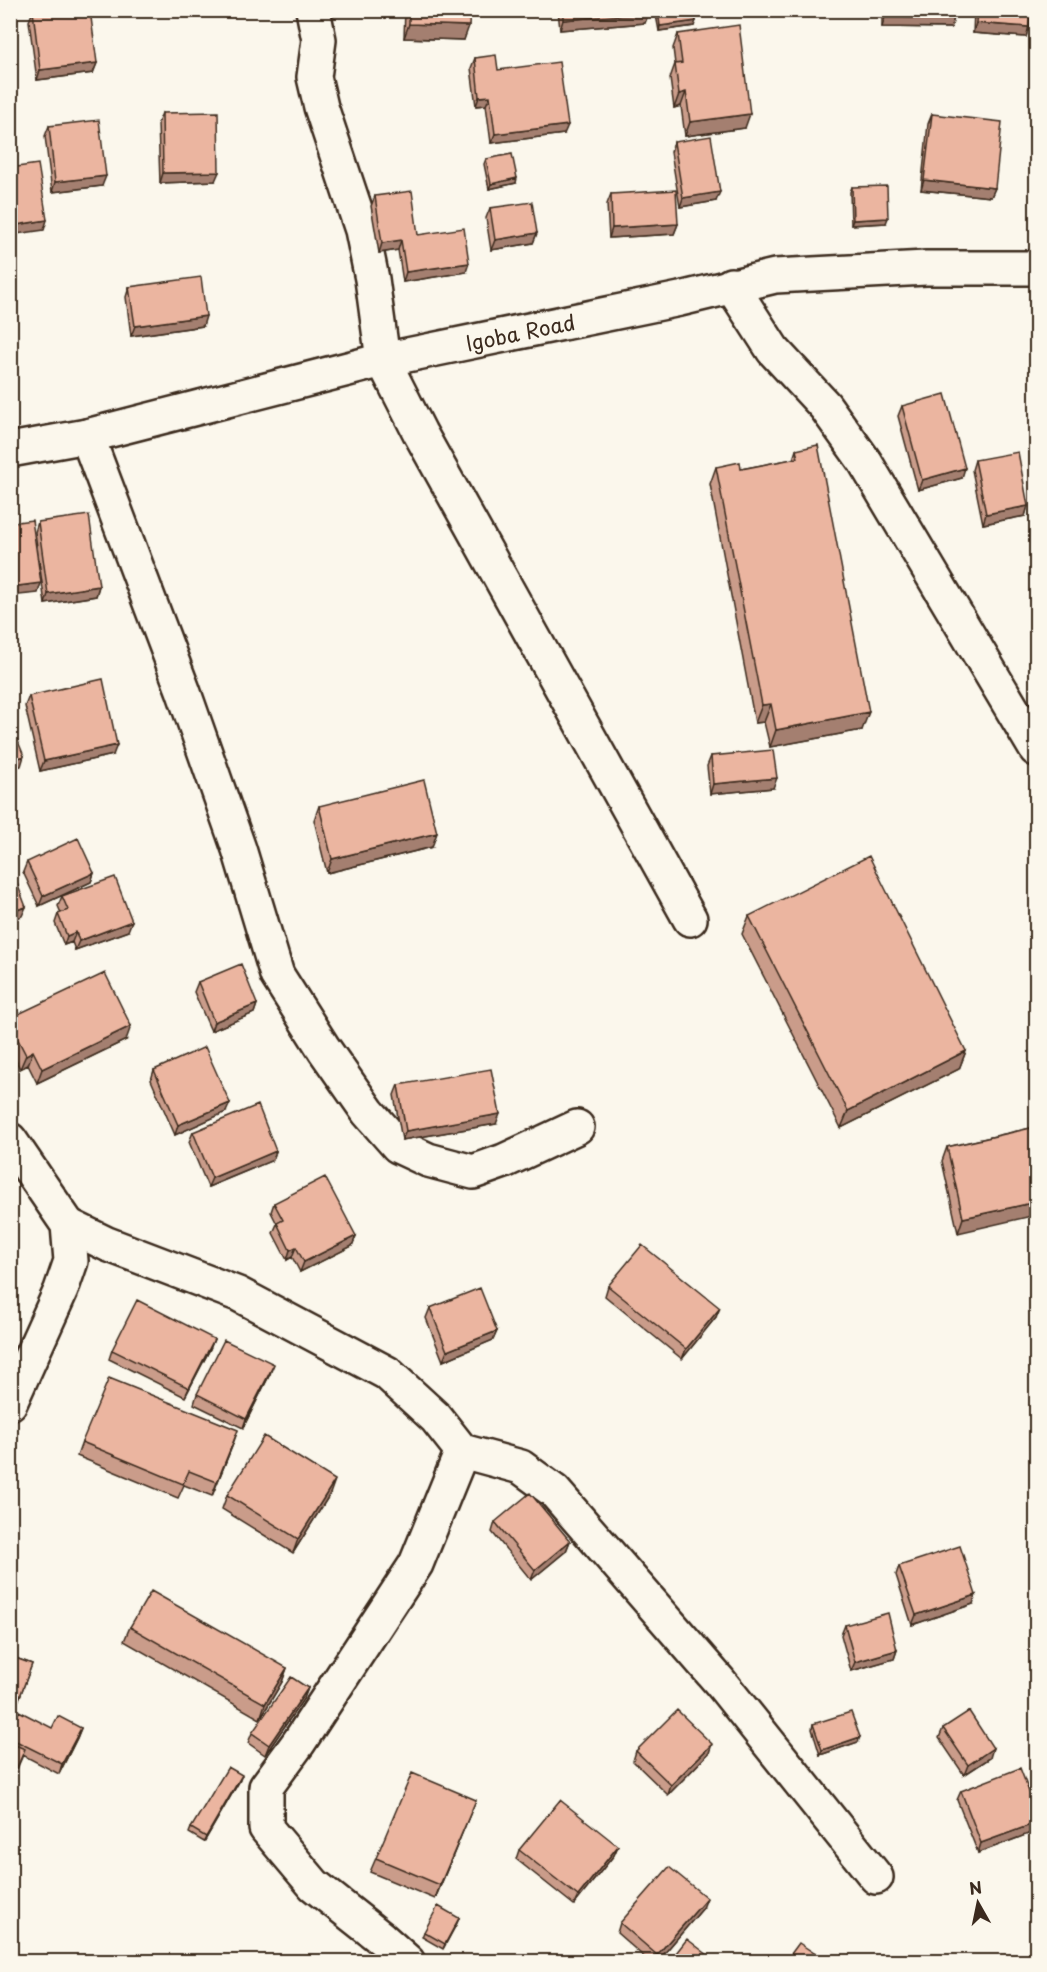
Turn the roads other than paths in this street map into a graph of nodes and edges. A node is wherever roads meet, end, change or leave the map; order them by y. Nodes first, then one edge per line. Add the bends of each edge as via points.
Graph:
1 (314, 10) edge
2 (1036, 268) edge
3 (731, 285) junction
4 (383, 360) junction
5 (87, 436) junction
6 (10, 450) edge
7 (1036, 748) edge
8 (690, 919) dead end
9 (577, 1127) dead end
10 (10, 1140) edge
11 (68, 1225) junction
12 (10, 1403) edge
13 (462, 1451) junction
14 (876, 1877) dead end
15 (408, 1962) edge

1 - 4 street via 319,40 314,77 362,230
2 - 3 street, Igoba Road via 839,272 775,276
3 - 4 street, Igoba Road
3 - 7 street via 773,350 825,406 865,462
4 - 5 street, Igoba Road
4 - 8 street
5 - 6 street, Igoba Road
5 - 9 street via 236,839 277,975 368,1112 398,1146 428,1160 473,1172
10 - 11 street
11 - 12 street via 70,1261 61,1290
11 - 13 street via 238,1294 387,1373 436,1418
13 - 14 street via 521,1467 554,1491 720,1682
13 - 15 street via 416,1564 266,1787 266,1828 314,1885

